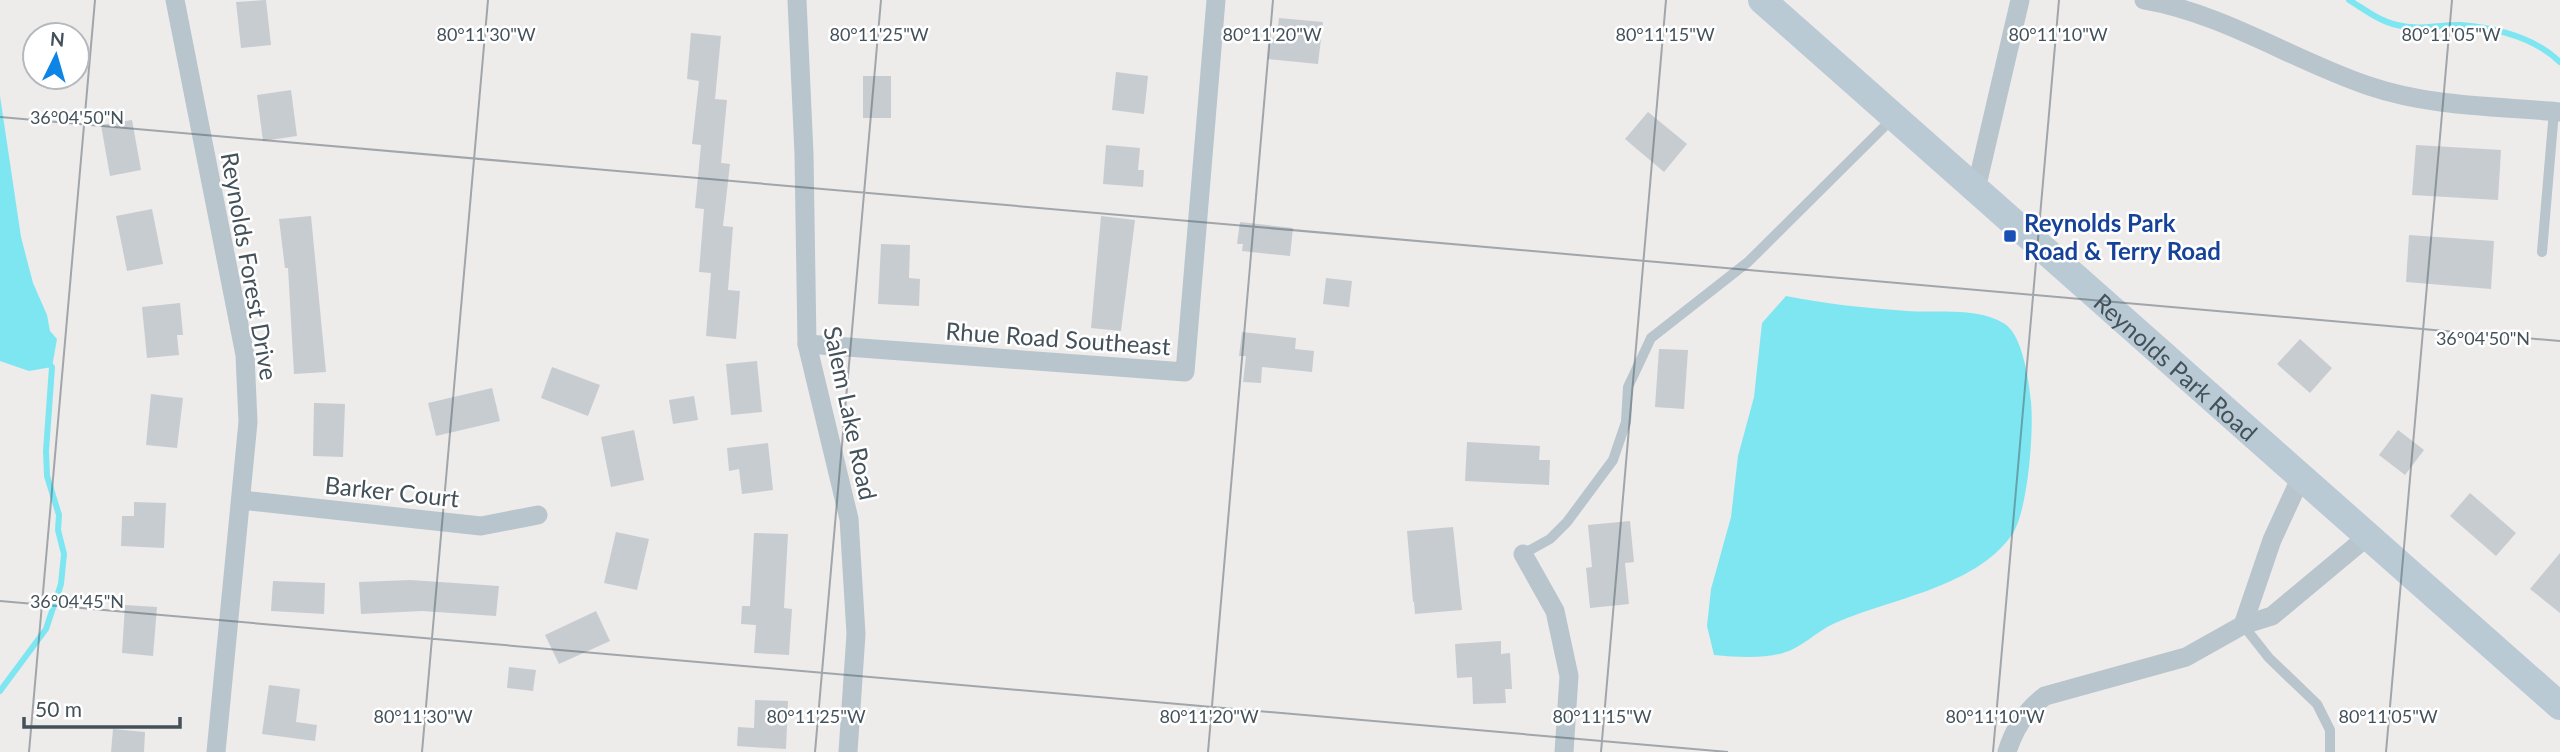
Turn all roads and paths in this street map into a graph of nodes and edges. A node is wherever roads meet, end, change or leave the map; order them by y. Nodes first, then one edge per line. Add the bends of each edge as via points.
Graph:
1 (175, 0) edge
2 (797, 0) edge
3 (1216, 0) edge
4 (1762, 0) edge
5 (2020, 0) edge
6 (2144, 0) edge
7 (2557, 111) edge
8 (1894, 117) junction
9 (1976, 189) junction
10 (2542, 252) dead end
11 (807, 344) junction
12 (2301, 477) junction
13 (241, 500) junction
14 (538, 515) dead end
15 (2368, 536) junction
16 (1523, 554) joint
17 (2243, 625) junction
18 (2560, 706) edge
19 (216, 752) edge
20 (848, 752) edge
21 (1564, 752) edge
22 (2007, 752) edge
23 (2330, 752) edge

1 - 13 street, Reynolds Forest Drive via 245,355 248,422
2 - 11 street, Salem Lake Road
3 - 11 street, Rhue Road Southeast via 1185,372
4 - 8 main road, Reynolds Park Road
5 - 9 street
6 - 7 street via 2182,7 2335,74 2413,99
7 - 10 lane
8 - 9 main road, Reynolds Park Road
8 - 16 lane via 1748,262 1651,338 1628,387 1626,422 1613,460 1567,522 1550,539
9 - 12 main road, Reynolds Park Road
11 - 20 street, Salem Lake Road via 849,519 856,634
12 - 15 main road, Reynolds Park Road
12 - 17 street via 2272,540
13 - 14 street, Barker Court via 481,526
13 - 19 street, Reynolds Forest Drive
15 - 17 street via 2272,616
15 - 18 main road, Reynolds Park Road
16 - 21 street via 1555,611 1569,676
17 - 22 street via 2186,657 2045,696 2031,706
17 - 23 lane via 2269,658 2317,704 2330,730

